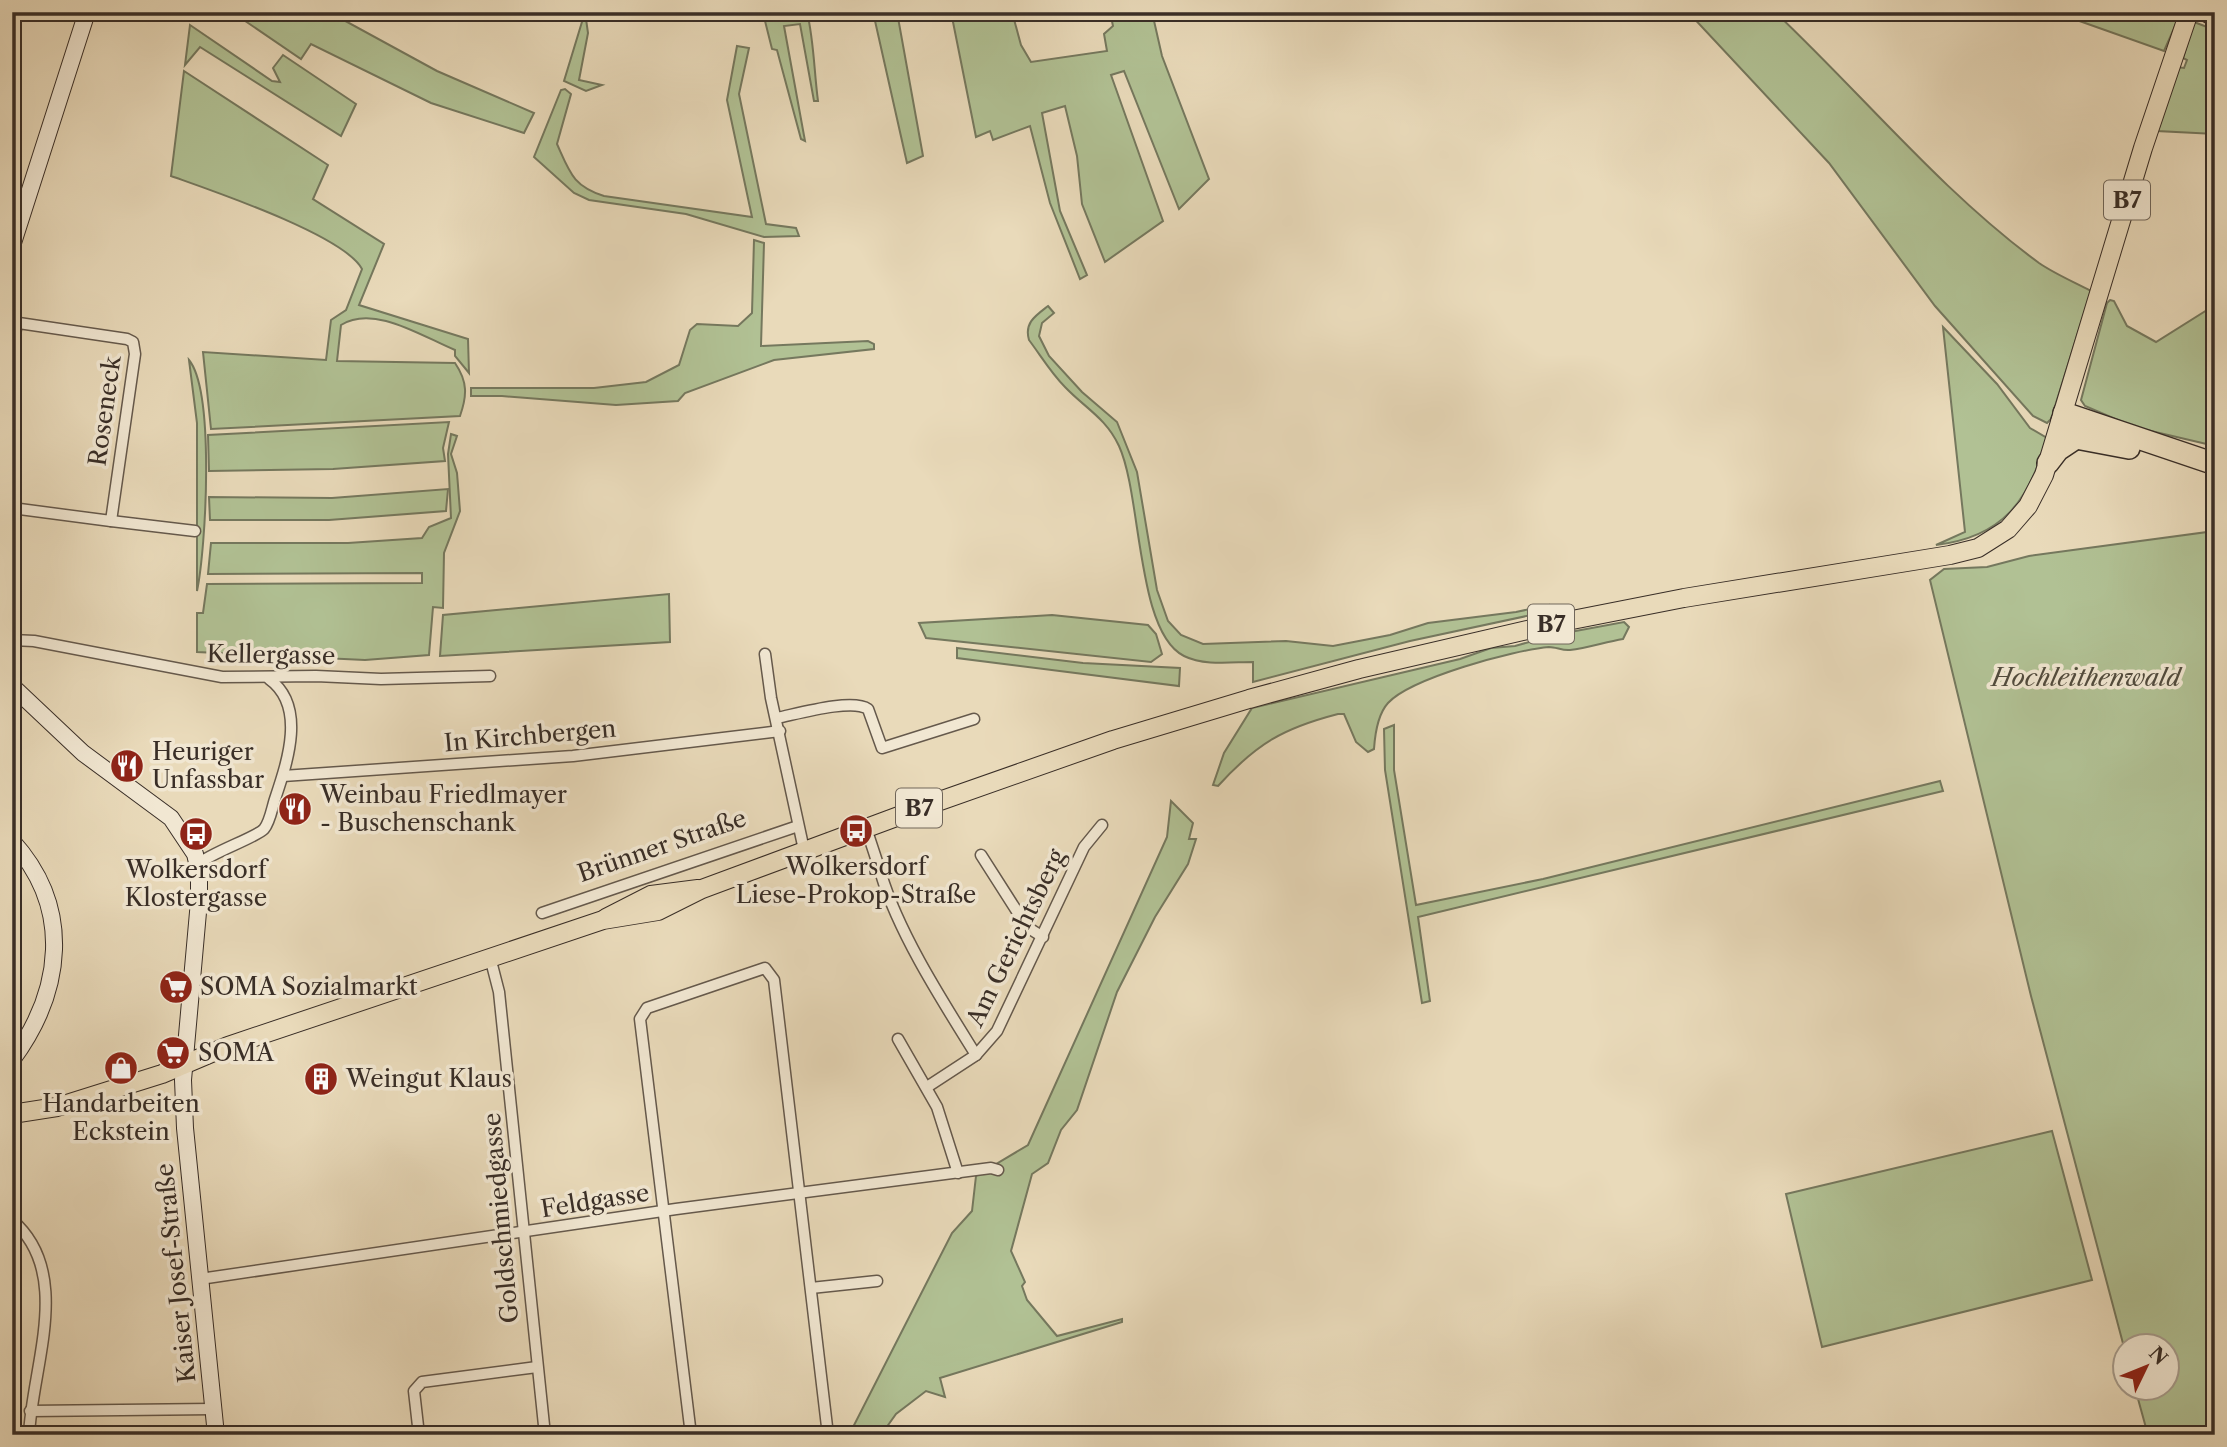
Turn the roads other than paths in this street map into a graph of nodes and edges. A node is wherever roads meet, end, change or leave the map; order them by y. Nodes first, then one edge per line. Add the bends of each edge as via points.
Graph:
1 (87, 12) edge
2 (2189, 12) edge
3 (2209, 12) edge
4 (2215, 14) edge
5 (12, 246) edge
6 (14, 323) edge
7 (12, 348) edge
8 (2063, 417) junction
9 (2076, 438) junction
10 (2182, 456) junction
11 (2048, 463) junction
12 (2215, 464) edge
13 (12, 508) edge
14 (111, 521) junction
15 (195, 531) dead end
16 (12, 640) edge
17 (765, 654) dead end
18 (490, 676) dead end
19 (269, 679) junction
20 (12, 686) edge
21 (777, 718) junction
22 (974, 719) dead end
23 (780, 731) junction
24 (283, 776) junction
25 (1102, 825) dead end
26 (798, 826) junction
27 (866, 828) junction
28 (12, 841) edge
29 (804, 850) junction
30 (981, 855) dead end
31 (198, 864) junction
32 (542, 913) dead end
33 (1043, 937) junction
34 (490, 957) junction
35 (898, 1039) dead end
36 (976, 1055) junction
37 (12, 1060) edge
38 (186, 1064) junction
39 (927, 1087) junction
40 (12, 1114) edge
41 (998, 1170) dead end
42 (958, 1173) junction
43 (800, 1194) junction
44 (666, 1211) junction
45 (12, 1220) edge
46 (525, 1233) junction
47 (200, 1279) junction
48 (877, 1281) dead end
49 (811, 1288) junction
50 (537, 1367) junction
51 (213, 1409) junction
52 (30, 1411) junction
53 (29, 1435) edge
54 (216, 1435) edge
55 (419, 1435) edge
56 (545, 1435) edge
57 (691, 1435) edge
58 (828, 1435) edge

1 - 5 street
2 - 8 main road, B7 via 2143,148
3 - 4 highway
6 - 7 street, Roseneck
6 - 14 street, Roseneck via 119,337 135,346
8 - 9 highway
8 - 10 highway via 2162,444
8 - 11 main road, B7
9 - 10 highway
9 - 11 highway
10 - 12 highway
11 - 27 main road, Brünner Straße / B7 via 2035,494 2015,522 1987,544 1967,551 1684,598 1463,644 1158,726
13 - 14 street
14 - 15 street
16 - 19 street, Kellergasse via 191,674
17 - 21 street
18 - 19 street, Kellergasse
19 - 24 street via 282,688 289,707 290,738
20 - 31 street via 83,752 171,818 186,836
21 - 22 street via 864,706 882,748
21 - 23 street
23 - 24 street, In Kirchbergen via 573,756
23 - 26 street
24 - 31 street via 263,831
25 - 33 street, Am Gerichtsberg via 1084,847
26 - 29 street
26 - 32 street, Brünner Straße
27 - 29 main road, Brünner Straße / B7
27 - 36 street via 880,874 907,934
28 - 37 street via 43,883 53,929 47,997
29 - 34 main road, Brünner Straße / B7 via 658,911 603,920
30 - 33 street via 1027,927
31 - 38 street, Kaiser Josef-Straße
33 - 36 street, Am Gerichtsberg via 997,1031
34 - 38 main road, Brünner Straße / B7
34 - 46 street, Goldschmiedgasse via 499,992
35 - 39 street
36 - 39 street, Am Gerichtsberg
38 - 40 main road, Brünner Straße / B7 via 57,1107
38 - 47 street, Kaiser Josef-Straße via 184,1128
39 - 42 street
41 - 42 street, Feldgasse
42 - 43 street, Feldgasse
43 - 44 street, Feldgasse
43 - 44 street via 774,980 769,971 760,969 642,1013
43 - 49 street
44 - 46 street, Feldgasse
44 - 57 street
45 - 52 street via 33,1244 46,1293
46 - 47 street, Feldgasse
46 - 50 street, Goldschmiedgasse
47 - 51 street, Kaiser Josef-Straße
48 - 49 street
49 - 58 street
50 - 55 street via 422,1382 414,1391
50 - 56 street, Goldschmiedgasse
51 - 52 street
51 - 54 street, Kaiser Josef-Straße
52 - 53 street

